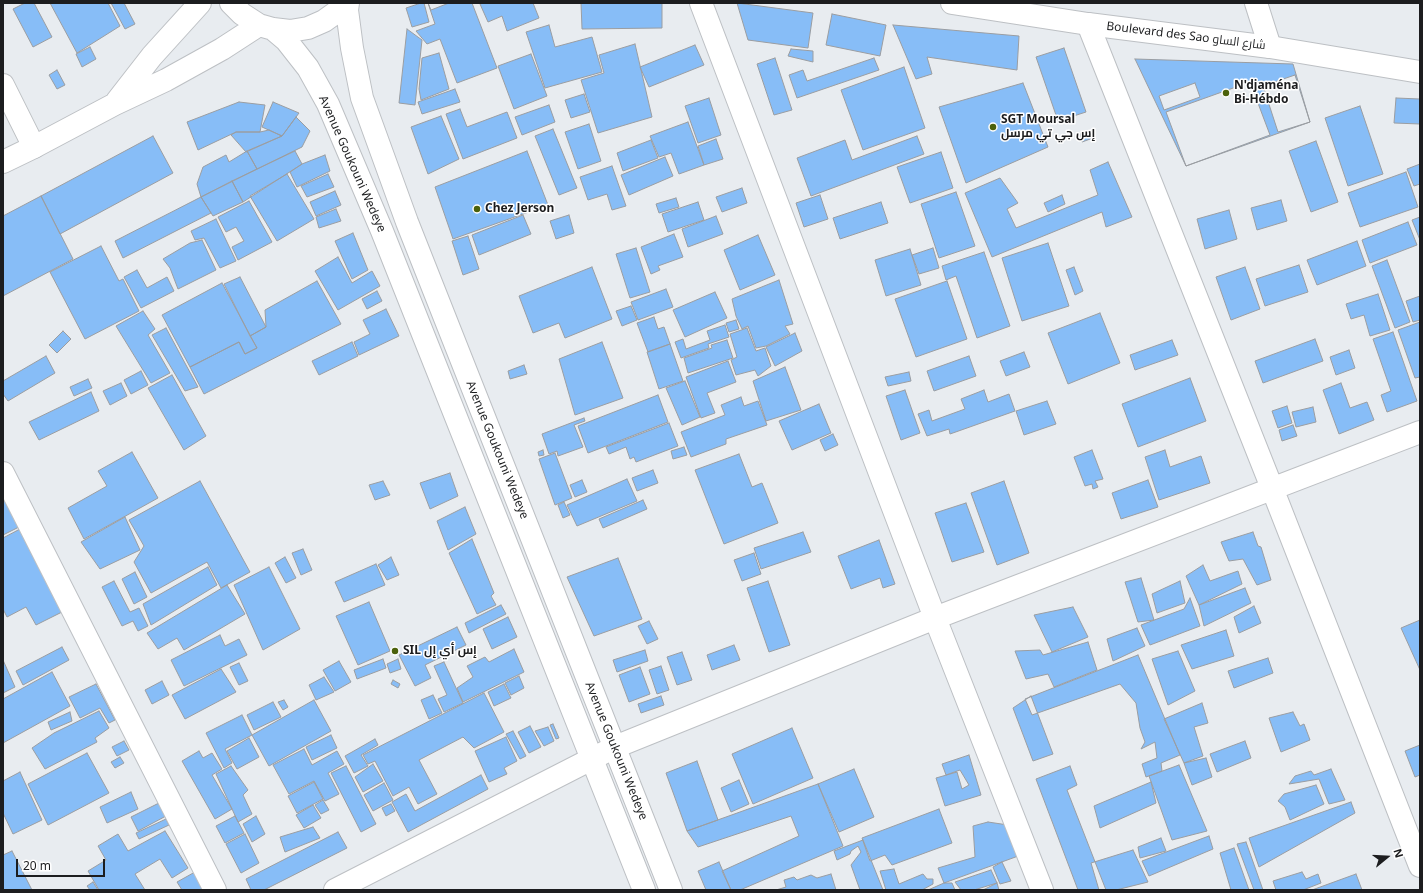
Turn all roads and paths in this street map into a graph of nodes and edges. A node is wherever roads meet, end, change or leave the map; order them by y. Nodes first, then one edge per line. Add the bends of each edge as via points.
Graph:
1 (200, 3) edge
2 (231, 3) edge
3 (344, 3) edge
4 (348, 3) edge
5 (701, 3) edge
6 (952, 3) edge
7 (1256, 3) edge
8 (1088, 24) junction
9 (266, 27) junction
10 (1270, 47) junction
11 (1420, 72) edge
12 (3, 85) edge
13 (115, 104) junction
14 (34, 147) junction
15 (3, 162) edge
16 (1420, 432) edge
17 (3, 473) edge
18 (1272, 488) junction
19 (936, 618) junction
20 (615, 746) junction
21 (592, 759) junction
22 (1420, 866) edge
23 (215, 890) edge
24 (335, 890) edge
25 (644, 890) edge
26 (671, 890) edge
27 (1042, 890) edge

1 - 13 street via 152,56
2 - 9 street, Avenue Goukouni Wedeye via 242,14
3 - 9 street via 324,22 308,28 290,31
4 - 20 street, Avenue Goukouni Wedeye via 352,48 365,106 407,222
5 - 19 street
6 - 8 street, Boulevard des Sao شارع الساو
7 - 10 street
8 - 10 street, Boulevard des Sao شارع الساو
8 - 18 street
9 - 13 street
9 - 21 street, Avenue Goukouni Wedeye via 286,40 308,68 328,104 382,231
10 - 11 street, Boulevard des Sao شارع الساو
12 - 14 street
13 - 14 street
14 - 15 street
16 - 18 street
17 - 23 street
18 - 19 street
18 - 22 street
19 - 20 street
19 - 27 street
20 - 21 street
20 - 26 street, Avenue Goukouni Wedeye
21 - 24 street
21 - 25 street, Avenue Goukouni Wedeye

